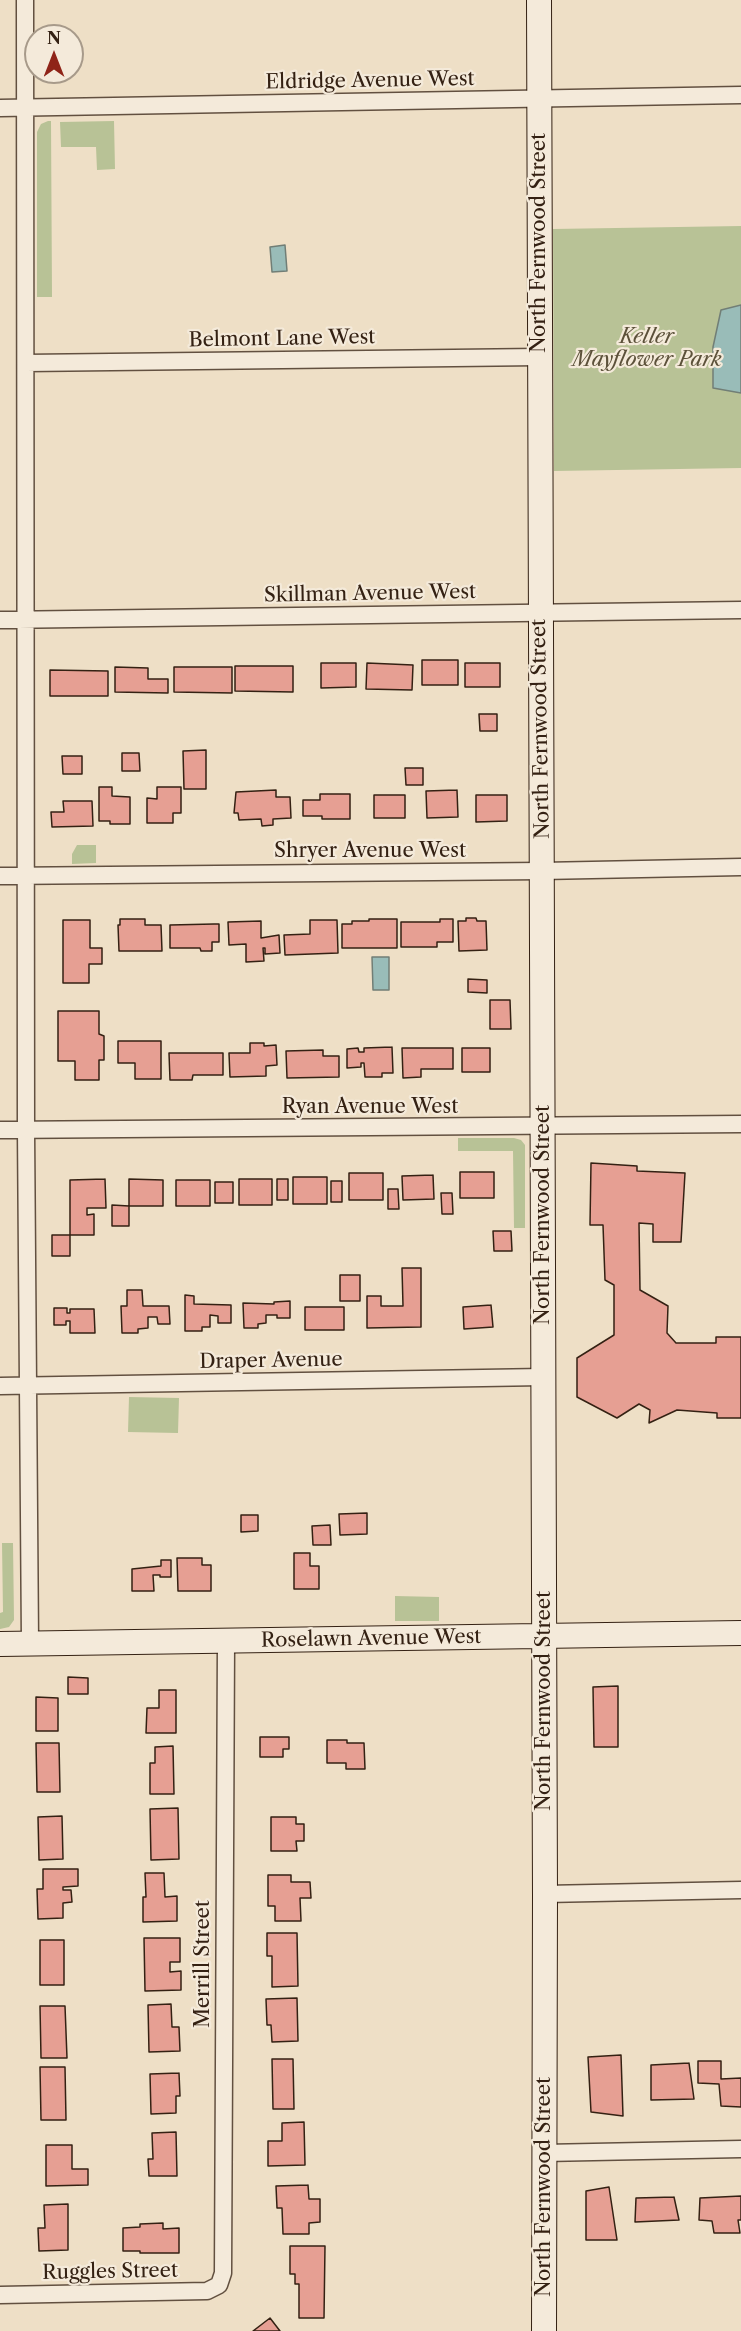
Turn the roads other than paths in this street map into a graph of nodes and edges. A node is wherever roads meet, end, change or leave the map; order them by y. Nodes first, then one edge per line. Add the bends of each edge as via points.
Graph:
1 (25, 0) edge
2 (539, 0) edge
3 (741, 95) edge
4 (539, 100) junction
5 (26, 107) junction
6 (0, 108) edge
7 (539, 357) junction
8 (26, 363) junction
9 (741, 610) edge
10 (540, 612) junction
11 (25, 619) junction
12 (0, 620) edge
13 (741, 867) edge
14 (542, 871) junction
15 (26, 875) junction
16 (0, 876) edge
17 (741, 1124) edge
18 (543, 1127) junction
19 (0, 1130) edge
20 (26, 1130) junction
21 (543, 1377) junction
22 (0, 1386) edge
23 (28, 1386) junction
24 (741, 1633) edge
25 (544, 1636) junction
26 (225, 1642) junction
27 (0, 1644) edge
28 (30, 1644) junction
29 (741, 1890) edge
30 (545, 1894) junction
31 (741, 2149) edge
32 (544, 2153) junction
33 (219, 2285) joint
34 (0, 2295) edge
35 (544, 2331) edge

1 - 5 street
2 - 4 street, North Fernwood Street
3 - 4 street, Eldridge Avenue West
4 - 5 street, Eldridge Avenue West
4 - 7 street, North Fernwood Street
5 - 6 street, Eldridge Avenue West
5 - 8 street
7 - 8 street, Belmont Lane West
7 - 10 street, North Fernwood Street
8 - 11 street
9 - 10 street, Skillman Avenue West
10 - 11 street, Skillman Avenue West
10 - 14 street, North Fernwood Street
11 - 12 street, Skillman Avenue West
11 - 15 street
13 - 14 street, Shryer Avenue West
14 - 15 street, Shryer Avenue West
14 - 18 street, North Fernwood Street
15 - 16 street, Shryer Avenue West
15 - 20 street
17 - 18 street, Ryan Avenue West
18 - 20 street, Ryan Avenue West
18 - 21 street, North Fernwood Street
19 - 20 street, Ryan Avenue West
20 - 23 street
21 - 23 street, Draper Avenue
21 - 25 street, North Fernwood Street
22 - 23 street, Draper Avenue
23 - 28 street
24 - 25 street, Roselawn Avenue West
25 - 26 street, Roselawn Avenue West
25 - 30 street, North Fernwood Street
26 - 28 street, Roselawn Avenue West
26 - 33 street, Merrill Street via 223,2273
27 - 28 street, Roselawn Avenue West
29 - 30 street
30 - 32 street, North Fernwood Street
31 - 32 street
32 - 35 street, North Fernwood Street
33 - 34 street, Ruggles Street via 207,2290

